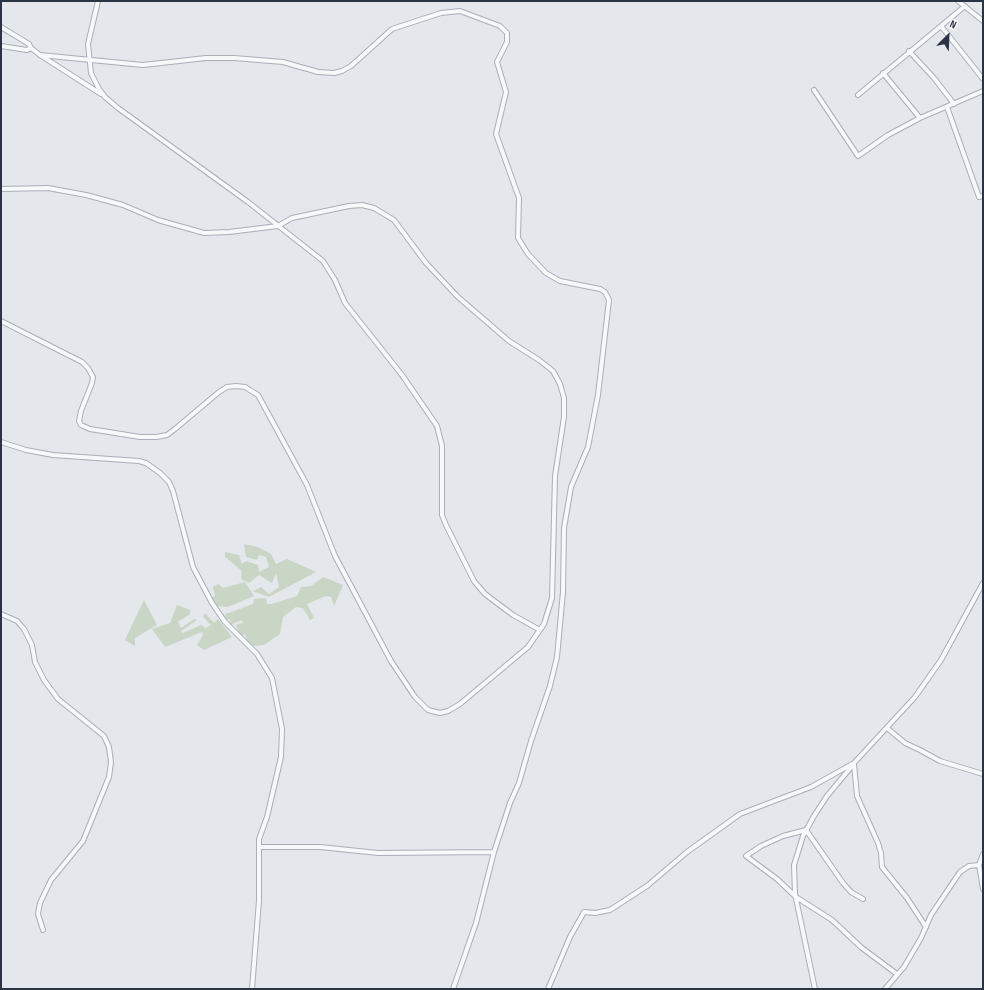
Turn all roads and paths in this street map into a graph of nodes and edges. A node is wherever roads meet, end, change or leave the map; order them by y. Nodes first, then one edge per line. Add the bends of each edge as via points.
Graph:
1 (98, 1) edge
2 (958, 1) edge
3 (965, 6) junction
4 (983, 21) edge
5 (941, 26) junction
6 (1, 28) edge
7 (1, 46) edge
8 (31, 48) junction
9 (909, 51) junction
10 (40, 55) junction
11 (89, 60) junction
12 (883, 73) junction
13 (983, 78) edge
14 (814, 90) dead end
15 (983, 91) edge
16 (858, 95) dead end
17 (105, 97) junction
18 (954, 104) junction
19 (947, 107) junction
20 (920, 118) junction
21 (1, 189) edge
22 (983, 196) edge
23 (278, 226) junction
24 (1, 321) edge
25 (1, 442) edge
26 (983, 584) edge
27 (1, 614) edge
28 (540, 630) junction
29 (887, 728) junction
30 (854, 763) junction
31 (983, 774) edge
32 (806, 830) junction
33 (259, 847) junction
34 (494, 852) junction
35 (983, 854) edge
36 (979, 865) junction
37 (983, 889) edge
38 (796, 896) junction
39 (863, 899) dead end
40 (926, 927) junction
41 (43, 930) dead end
42 (897, 974) junction
43 (252, 989) edge
44 (453, 989) edge
45 (548, 989) edge
46 (815, 989) edge
47 (885, 989) edge

1 - 11 street via 88,44
2 - 3 street
3 - 4 street
3 - 5 street
5 - 9 street
5 - 13 street
6 - 8 street via 29,44
7 - 8 street via 27,50
8 - 10 street
9 - 12 street
9 - 18 street
10 - 11 street
10 - 17 street
11 - 17 street via 94,80
11 - 34 street via 143,65 206,58 234,58 283,62 318,72 334,73 351,66 392,29 441,13 460,10 500,26 507,33 507,42 498,62 506,92 496,134 519,198 518,238 528,254 546,273 560,281 600,289 609,300 594,417 588,447 571,487 564,528 563,592 550,686
12 - 16 street
12 - 20 street
14 - 20 street via 858,156 888,135
15 - 18 street
17 - 23 street
18 - 19 street
19 - 20 street
19 - 22 street via 978,197
21 - 23 street via 48,188 86,195 204,233
23 - 28 street via 323,261 345,303 402,374 437,426 442,446 442,515 474,581 485,594
23 - 28 street via 292,218 349,206 362,205 386,214 394,220 426,263 458,297 509,341 540,360 552,371 560,384 564,398 564,417 555,476 552,598 548,615
24 - 28 street via 82,362 88,368 93,377 92,383 79,421 81,425 90,429 140,437 166,435 227,387 245,387 258,395 308,485 335,556 392,661 415,697 428,710 440,713 460,704 512,662 528,647
25 - 33 street via 53,455 139,461 153,467 169,482 193,567 221,617 266,666 276,691 282,729 281,757
26 - 29 street via 941,660 915,697
27 - 41 street via 18,621 24,629 32,645 35,662 58,699 104,736 111,762 109,777 83,841 51,880 40,903 38,914
29 - 30 street
29 - 31 street via 904,744 940,762
30 - 32 street via 827,796
30 - 40 street via 857,796 878,843 882,867
30 - 45 street via 811,787 740,814 687,852 647,886 610,910 584,912 570,937
32 - 38 street via 794,865
32 - 38 street via 783,836 746,856
32 - 39 street via 842,883
33 - 34 street via 320,846 378,853
33 - 43 street via 260,877
34 - 44 street via 476,923
35 - 36 street
36 - 37 street
36 - 40 street via 969,866 960,872 931,915
38 - 42 street via 832,920 862,948
38 - 46 street
40 - 42 street via 904,967
42 - 47 street

